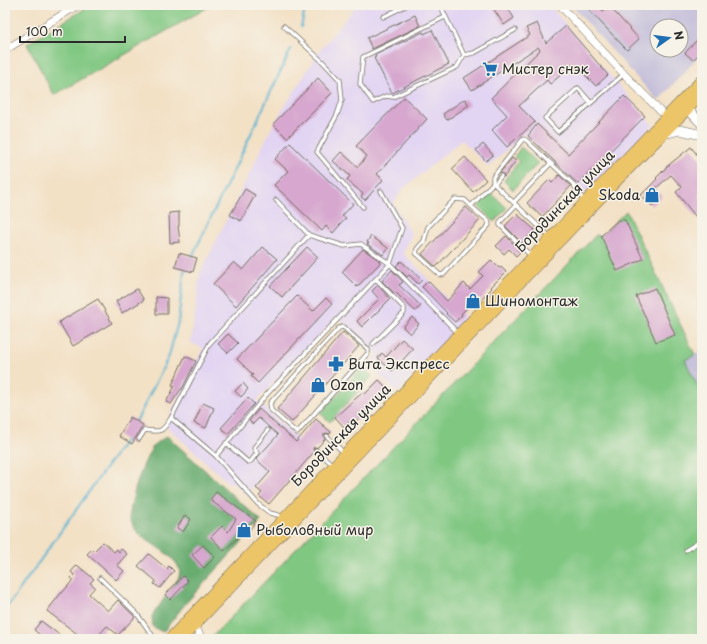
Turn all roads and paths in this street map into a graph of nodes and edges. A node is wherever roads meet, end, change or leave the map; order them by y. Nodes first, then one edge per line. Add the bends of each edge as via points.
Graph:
1 (78, 5) edge
2 (407, 5) edge
3 (443, 5) edge
4 (560, 5) edge
5 (383, 17) dead end
6 (445, 17) junction
7 (284, 26) dead end
8 (515, 30) dead end
9 (5, 50) edge
10 (464, 55) junction
11 (624, 74) junction
12 (702, 80) edge
13 (702, 94) edge
14 (591, 103) junction
15 (684, 106) junction
16 (669, 121) junction
17 (702, 124) edge
18 (660, 135) junction
19 (702, 135) edge
20 (551, 163) junction
21 (501, 176) dead end
22 (494, 184) junction
23 (381, 191) dead end
24 (276, 200) dead end
25 (584, 202) junction
26 (515, 204) junction
27 (471, 206) junction
28 (363, 207) dead end
29 (309, 235) junction
30 (551, 237) junction
31 (532, 257) junction
32 (390, 264) junction
33 (376, 279) junction
34 (459, 334) junction
35 (372, 344) dead end
36 (171, 418) junction
37 (268, 430) dead end
38 (297, 433) junction
39 (301, 436) dead end
40 (327, 436) dead end
41 (139, 439) dead end
42 (226, 443) junction
43 (316, 450) dead end
44 (345, 454) junction
45 (216, 456) junction
46 (333, 466) junction
47 (285, 516) junction
48 (702, 540) edge
49 (686, 550) dead end
50 (100, 578) dead end
51 (195, 626) junction
52 (155, 639) edge
53 (170, 639) edge
54 (181, 639) edge
55 (202, 639) edge

1 - 9 street
2 - 5 lane
3 - 6 lane
4 - 11 street
6 - 10 lane
6 - 10 lane via 363,58 360,84 373,102 386,96 393,97 457,67
7 - 28 lane via 340,80 342,100 337,116 317,152
8 - 10 lane via 474,53
11 - 14 lane
11 - 16 street
12 - 15 main road, Бородинская улица
13 - 15 main road, Бородинская улица
14 - 14 lane via 558,132 546,118 578,88
15 - 16 main road, Бородинская улица
15 - 17 street
16 - 18 main road, Бородинская улица
16 - 25 main road, Бородинская улица
18 - 19 street via 680,130
18 - 51 main road, Бородинская улица
20 - 22 lane via 523,139 493,177
20 - 25 lane via 573,184
20 - 26 lane
21 - 22 lane
22 - 26 lane
22 - 27 lane
23 - 32 lane via 402,228
24 - 29 lane
25 - 30 main road, Бородинская улица
26 - 30 lane
26 - 31 lane via 500,225
27 - 27 lane via 465,200 455,199 428,227 424,240 417,249 418,255 440,275 444,274 489,225 488,221
29 - 32 lane via 344,246 361,244
29 - 36 lane via 210,343
30 - 31 main road, Бородинская улица
31 - 34 main road, Бородинская улица
32 - 33 lane
32 - 34 lane
33 - 35 lane via 404,308 404,313
33 - 42 lane via 266,395
34 - 44 main road, Бородинская улица
36 - 41 lane via 164,428 157,432 145,430
36 - 45 lane
37 - 42 lane via 254,448 258,452 248,462
38 - 38 lane via 271,410 270,403 339,328 343,327 368,350 368,353
38 - 39 lane
40 - 44 lane
42 - 45 lane
43 - 46 lane
44 - 46 main road, Бородинская улица
45 - 47 lane via 258,504 270,514
46 - 47 main road, Бородинская улица
47 - 53 main road, Бородинская улица
48 - 49 lane
50 - 52 lane via 137,614
51 - 54 main road, Бородинская улица
51 - 55 street

